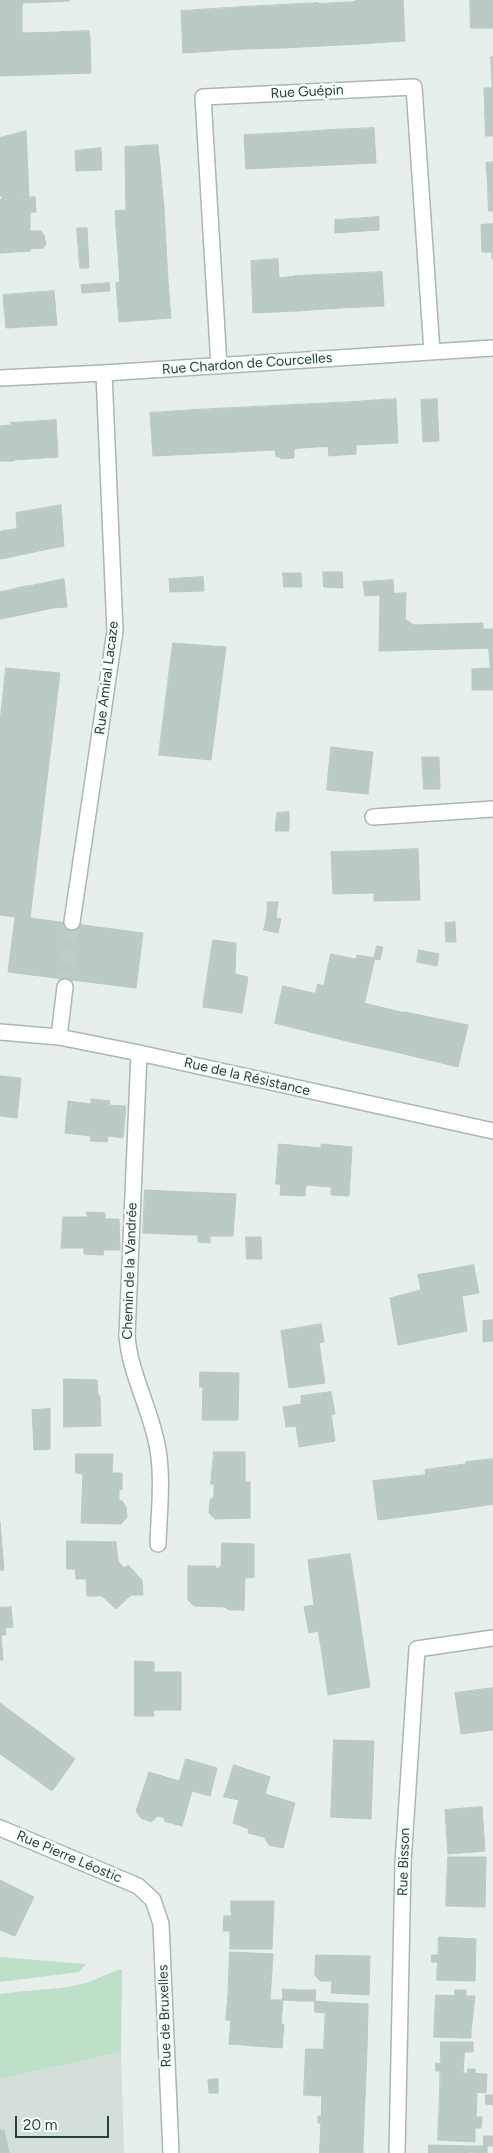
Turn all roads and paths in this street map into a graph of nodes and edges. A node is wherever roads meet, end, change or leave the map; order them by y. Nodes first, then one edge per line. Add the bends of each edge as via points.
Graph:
1 (493, 348) edge
2 (432, 352) junction
3 (220, 366) junction
4 (104, 373) junction
5 (0, 378) edge
6 (493, 809) edge
7 (373, 817) dead end
8 (72, 922) tunnel mouth
9 (65, 987) tunnel mouth
10 (0, 1032) edge
11 (60, 1038) junction
12 (139, 1053) junction
13 (493, 1131) edge
14 (158, 1544) dead end
15 (493, 1638) edge
16 (0, 1828) edge
17 (138, 1886) joint
18 (171, 2153) edge
19 (397, 2153) edge

1 - 2 street, Rue Chardon de Courcelles
2 - 3 street, Rue Chardon de Courcelles
2 - 3 street, Rue Guépin via 414,87 203,97
3 - 4 street, Rue Chardon de Courcelles
4 - 5 street, Rue Chardon de Courcelles
4 - 8 street, Rue Amiral Lacaze via 115,631
6 - 7 street
9 - 11 street
10 - 11 street, Rue de la Résistance
11 - 12 street, Rue de la Résistance
12 - 13 street, Rue de la Résistance
12 - 14 street, Chemin de la Vandrée via 126,1336 128,1356 160,1459
15 - 19 street, Rue Bisson via 416,1648 403,1862
16 - 17 street, Rue Pierre Léostic
17 - 18 street, Rue de Bruxelles via 153,1900 162,1924

